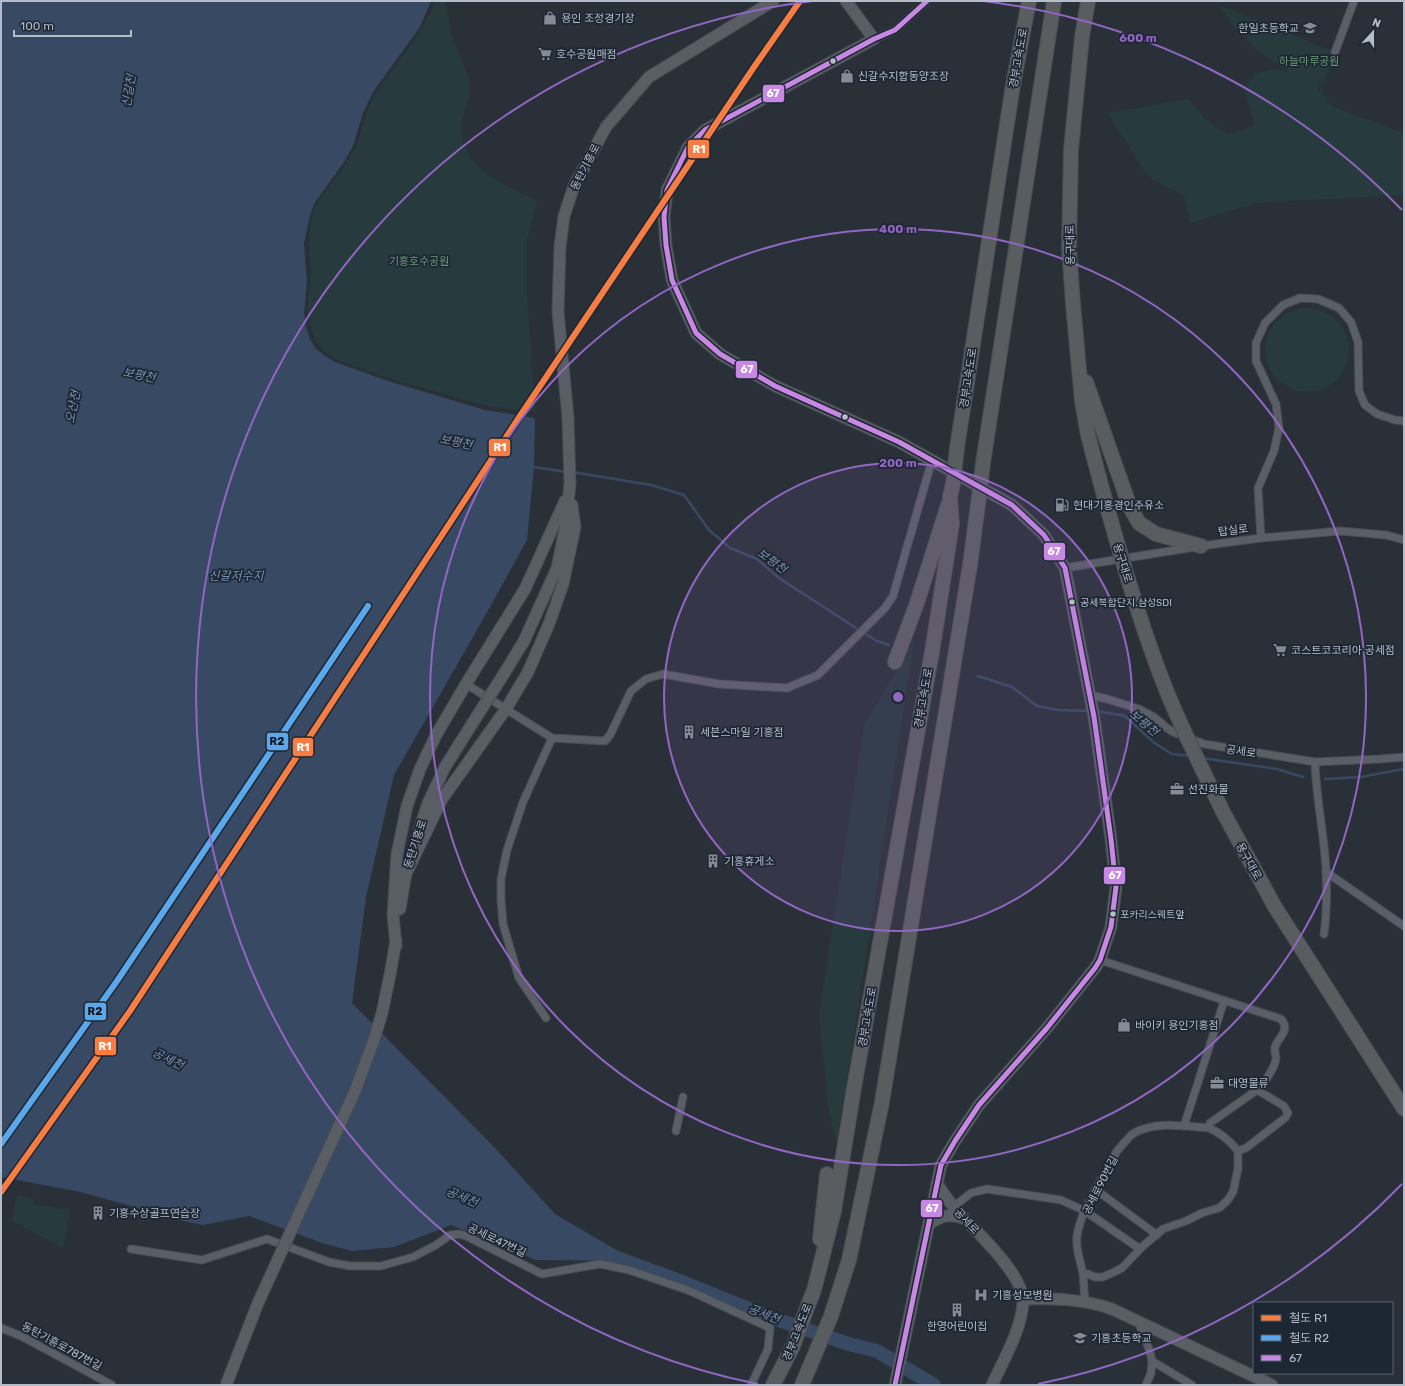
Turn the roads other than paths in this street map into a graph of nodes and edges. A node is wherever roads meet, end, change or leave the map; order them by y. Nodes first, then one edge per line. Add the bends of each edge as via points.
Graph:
1 (773, 1) edge
2 (846, 1) edge
3 (927, 1) edge
4 (1029, 1) edge
5 (1054, 1) edge
6 (1088, 1) edge
7 (1354, 1) edge
8 (874, 39) junction
9 (1335, 52) dead end
10 (1079, 361) junction
11 (1404, 421) edge
12 (932, 460) junction
13 (570, 487) junction
14 (952, 490) junction
15 (1261, 538) junction
16 (1404, 540) edge
17 (1201, 546) junction
18 (1065, 568) junction
19 (892, 660) dead end
20 (466, 684) junction
21 (1090, 698) junction
22 (506, 709) junction
23 (552, 738) junction
24 (1404, 757) edge
25 (1315, 762) junction
26 (1326, 872) junction
27 (404, 878) junction
28 (1404, 926) edge
29 (1324, 934) dead end
30 (396, 946) junction
31 (1100, 960) junction
32 (1224, 1001) junction
33 (546, 1018) dead end
34 (1257, 1090) junction
35 (683, 1097) dead end
36 (1404, 1109) edge
37 (1184, 1126) junction
38 (1209, 1128) junction
39 (676, 1131) dead end
40 (1238, 1151) junction
41 (827, 1174) dead end
42 (937, 1184) junction
43 (1095, 1190) junction
44 (954, 1207) junction
45 (1085, 1211) junction
46 (964, 1218) junction
47 (929, 1224) junction
48 (1157, 1235) junction
49 (131, 1249) dead end
50 (1140, 1249) junction
51 (1083, 1274) junction
52 (814, 1290) junction
53 (1023, 1299) junction
54 (1085, 1302) junction
55 (1139, 1323) junction
56 (1, 1328) edge
57 (1152, 1361) junction
58 (112, 1385) edge
59 (226, 1385) edge
60 (751, 1385) edge
61 (774, 1385) edge
62 (802, 1385) edge
63 (895, 1385) edge
64 (992, 1385) edge
65 (1146, 1385) edge
66 (1192, 1385) edge
67 (1272, 1385) edge

1 - 13 main road, 동탄기흥로 via 648,77 606,126 574,186 564,216 560,247 558,312 568,418
2 - 8 main road
3 - 8 street via 895,30
4 - 14 highway, 경부고속도로, bridge via 1013,85
5 - 62 highway, bridge via 983,463 970,565 882,1102 849,1260 832,1316
6 - 10 highway, 용구대로 via 1071,150 1069,248
7 - 9 street
8 - 12 main road via 705,130 688,147 667,190 664,217 666,245 672,280 696,333 720,354 775,386 899,442
10 - 17 highway via 1130,507 1139,523 1156,534
10 - 36 highway, 용구대로, bridge via 1088,434 1111,526 1153,655 1178,717 1223,812 1275,907
11 - 15 street via 1377,414 1365,405 1359,391 1358,342 1351,322 1339,308 1318,299 1300,298 1283,305 1265,323 1256,343 1256,361 1276,404 1279,428 1274,451 1258,488
12 - 18 main road via 1012,505 1044,535
12 - 23 street via 893,596 886,608 818,675 787,688 719,684 663,674 646,679 631,691 605,741
13 - 20 main road via 525,589
13 - 22 main road via 575,527 563,584 528,672
13 - 27 main road, 동탄기흥로, bridge via 557,568 524,641 445,767 428,804
14 - 19 highway via 903,641
14 - 52 highway, 경부고속도로 via 952,524 932,652 834,1211
15 - 16 street, 탑실로 via 1340,531 1386,535
15 - 17 street, 탑실로
17 - 18 street, 탑실로
18 - 21 main road
20 - 22 street
20 - 30 main road via 436,735 407,806 397,854 393,915
21 - 25 street, 공세로 via 1107,698 1139,709 1173,732 1204,744
21 - 31 main road via 1116,887 1111,926
22 - 23 street
22 - 27 main road via 442,799
23 - 33 street via 523,802 507,850 501,879 503,924 519,978
24 - 25 street, 공세로
25 - 26 street
26 - 28 street
26 - 29 street via 1327,907
27 - 30 main road, 동탄기흥로
30 - 59 main road, 동탄기흥로, bridge via 382,1013 355,1091 258,1303
31 - 32 street
31 - 42 main road via 1047,1028 979,1105 941,1166
32 - 34 street via 1281,1019 1284,1023 1285,1030 1275,1047 1276,1061 1262,1087
32 - 37 street
34 - 38 street via 1210,1124
34 - 40 street via 1284,1106 1288,1113 1280,1124
35 - 39 street
37 - 38 street, 공세로90번길
37 - 43 street, 공세로90번길 via 1156,1126 1133,1134 1116,1153
38 - 40 street via 1230,1141
40 - 48 street via 1238,1169 1233,1192 1227,1201 1219,1208 1163,1229
41 - 52 highway
42 - 44 main road, 공세로
42 - 47 main road
43 - 45 street, 공세로90번길
43 - 48 street
44 - 45 street via 971,1193 987,1189 1061,1200
44 - 46 main road, 공세로
45 - 50 street
45 - 51 street, 공세로90번길 via 1077,1236 1079,1263
46 - 47 main road via 951,1215 939,1217
46 - 53 main road, 공세로 via 1015,1277
47 - 63 main road
48 - 50 street
49 - 60 street, 공세로47번길 via 202,1260 267,1239 329,1262 350,1266 380,1266 413,1257 450,1235 459,1234 542,1274 600,1264 629,1270 690,1291 770,1328 768,1349
50 - 51 street via 1122,1268 1103,1277
51 - 54 street, 공세로90번길
52 - 61 highway, 경부고속도로 via 793,1346
53 - 54 main road via 1065,1299
53 - 64 main road via 1017,1331
54 - 55 main road via 1112,1309
55 - 57 street
55 - 67 main road
56 - 58 street, 동탄기흥로787번길 via 21,1336
57 - 65 street
57 - 66 street

